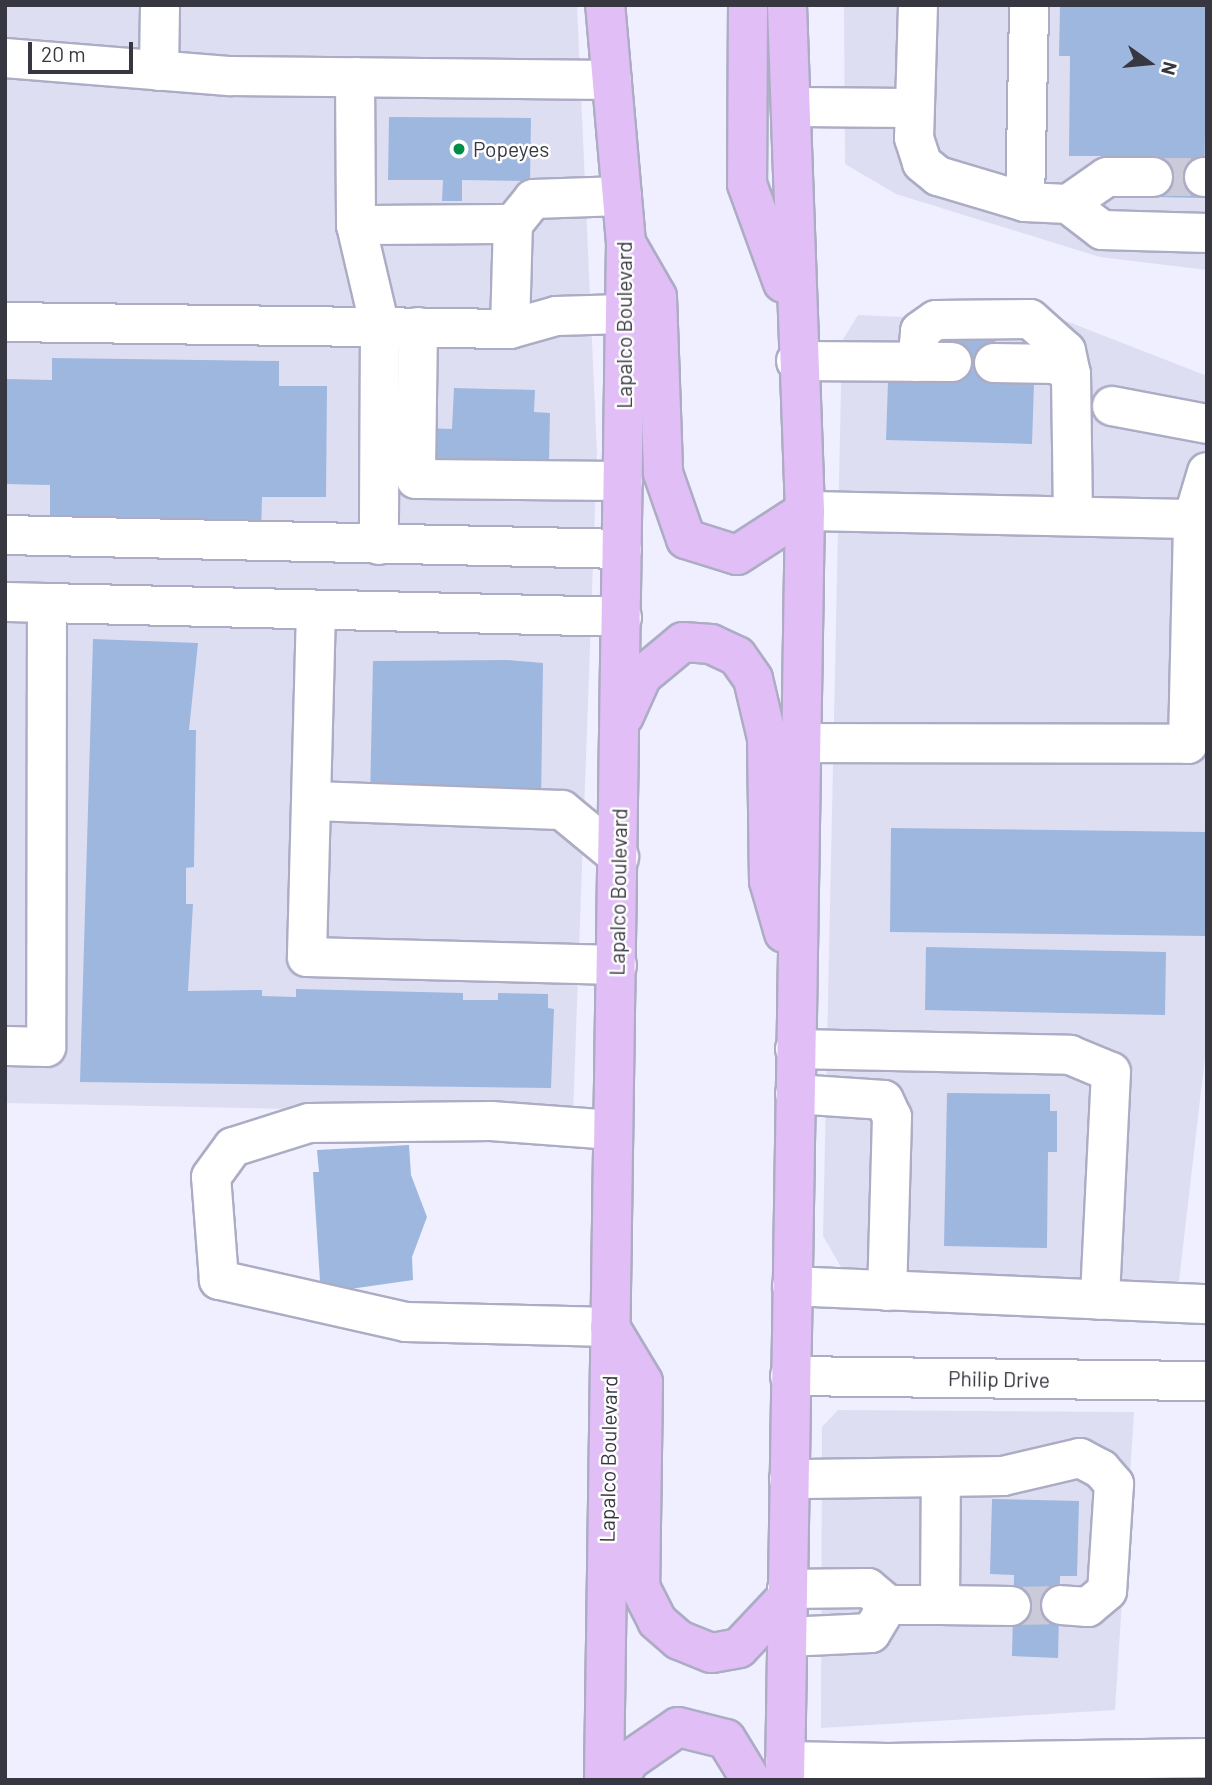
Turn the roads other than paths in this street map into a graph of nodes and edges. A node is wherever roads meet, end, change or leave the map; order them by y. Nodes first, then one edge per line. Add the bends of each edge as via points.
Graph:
1 (160, 5) edge
2 (605, 5) edge
3 (748, 5) edge
4 (787, 5) edge
5 (815, 5) edge
6 (918, 5) edge
7 (1029, 5) edge
8 (5, 58) edge
9 (159, 71) junction
10 (355, 77) junction
11 (612, 80) junction
12 (792, 96) junction
13 (914, 108) junction
14 (1153, 177) tunnel mouth
15 (622, 196) junction
16 (1025, 202) junction
17 (1069, 204) junction
18 (513, 224) junction
19 (356, 225) junction
20 (1207, 233) edge
21 (626, 243) junction
22 (793, 312) junction
23 (624, 314) junction
24 (5, 322) edge
25 (380, 327) junction
26 (418, 327) junction
27 (510, 329) junction
28 (796, 361) junction
29 (994, 363) dead end
30 (1071, 374) junction
31 (1112, 406) dead end
32 (1207, 424) edge
33 (1207, 472) edge
34 (398, 479) junction
35 (623, 481) junction
36 (805, 511) junction
37 (1073, 516) junction
38 (1193, 519) junction
39 (5, 535) edge
40 (379, 545) junction
41 (622, 549) junction
42 (5, 602) edge
43 (47, 603) junction
44 (316, 610) junction
45 (622, 617) junction
46 (621, 725) junction
47 (798, 743) junction
48 (312, 801) junction
49 (619, 857) junction
50 (617, 965) junction
51 (796, 972) junction
52 (5, 1046) edge
53 (795, 1049) junction
54 (795, 1094) junction
55 (614, 1130) junction
56 (792, 1286) junction
57 (887, 1291) junction
58 (1100, 1300) junction
59 (1207, 1304) edge
60 (610, 1327) junction
61 (790, 1376) junction
62 (1207, 1381) edge
63 (941, 1477) junction
64 (789, 1479) junction
65 (787, 1593) junction
66 (888, 1605) junction
67 (940, 1605) junction
68 (1061, 1605) tunnel mouth
69 (1012, 1606) tunnel mouth
70 (787, 1637) junction
71 (1207, 1758) edge
72 (785, 1770) edge
73 (888, 1771) edge
74 (604, 1780) edge
75 (618, 1780) edge
76 (751, 1780) edge

1 - 9 street
2 - 11 main road, Lapalco Boulevard
3 - 22 main road via 747,184
4 - 12 main road
5 - 12 main road
6 - 13 street
7 - 16 street
8 - 9 street
9 - 10 street
10 - 11 street
10 - 19 street
11 - 15 main road, Lapalco Boulevard
12 - 13 street
12 - 22 main road
13 - 16 street via 922,163 939,176
14 - 17 street via 1107,177
15 - 18 street via 533,199
15 - 21 main road, Lapalco Boulevard
16 - 17 street
17 - 20 street via 1102,230
18 - 19 street
18 - 27 street
19 - 25 street
21 - 23 main road, Lapalco Boulevard
21 - 36 main road via 657,297 663,472 686,538 737,555
22 - 28 main road
23 - 27 street via 556,316
23 - 35 main road, Lapalco Boulevard
24 - 25 street
25 - 26 street
25 - 34 street
26 - 27 street
26 - 34 street
28 - 30 street via 934,362 920,331 936,320 1030,319 1066,351
28 - 36 main road
29 - 30 street via 1056,364
30 - 37 street
31 - 32 street
33 - 38 street
34 - 35 street
34 - 40 street
35 - 41 main road, Lapalco Boulevard
36 - 37 street
36 - 47 main road
37 - 38 street
38 - 47 street via 1188,744
39 - 40 street
40 - 41 street
41 - 45 main road, Lapalco Boulevard
42 - 43 street
43 - 44 street
43 - 52 street via 46,1046
44 - 45 street
44 - 48 street
45 - 46 main road, Lapalco Boulevard
46 - 49 main road, Lapalco Boulevard
46 - 51 main road via 642,676 682,642 711,644 737,656 752,679 767,738 769,881
47 - 51 main road
48 - 49 street via 562,810
48 - 50 street via 307,957
49 - 50 main road, Lapalco Boulevard
50 - 55 main road, Lapalco Boulevard
51 - 53 main road
53 - 54 main road
53 - 58 street via 1070,1055 1111,1072
54 - 56 main road
54 - 57 street via 884,1100 892,1117
55 - 60 main road, Lapalco Boulevard
55 - 60 street via 491,1121 309,1123 233,1147 211,1177 219,1280 406,1322
56 - 57 street
56 - 61 main road
57 - 58 street
58 - 59 street
60 - 65 main road via 643,1382 640,1587 657,1621 679,1640 712,1653 739,1648
60 - 74 main road, Lapalco Boulevard
61 - 62 street, Philip Drive
61 - 64 main road
63 - 64 street
63 - 67 street
63 - 68 street via 1003,1476 1080,1458 1101,1469 1114,1484 1107,1591 1088,1606
64 - 65 main road
65 - 66 street via 868,1588
65 - 70 main road
66 - 67 street
66 - 70 street via 871,1633
67 - 69 street
70 - 72 main road
71 - 73 street
72 - 73 street
75 - 76 main road via 630,1760 678,1727 726,1739

